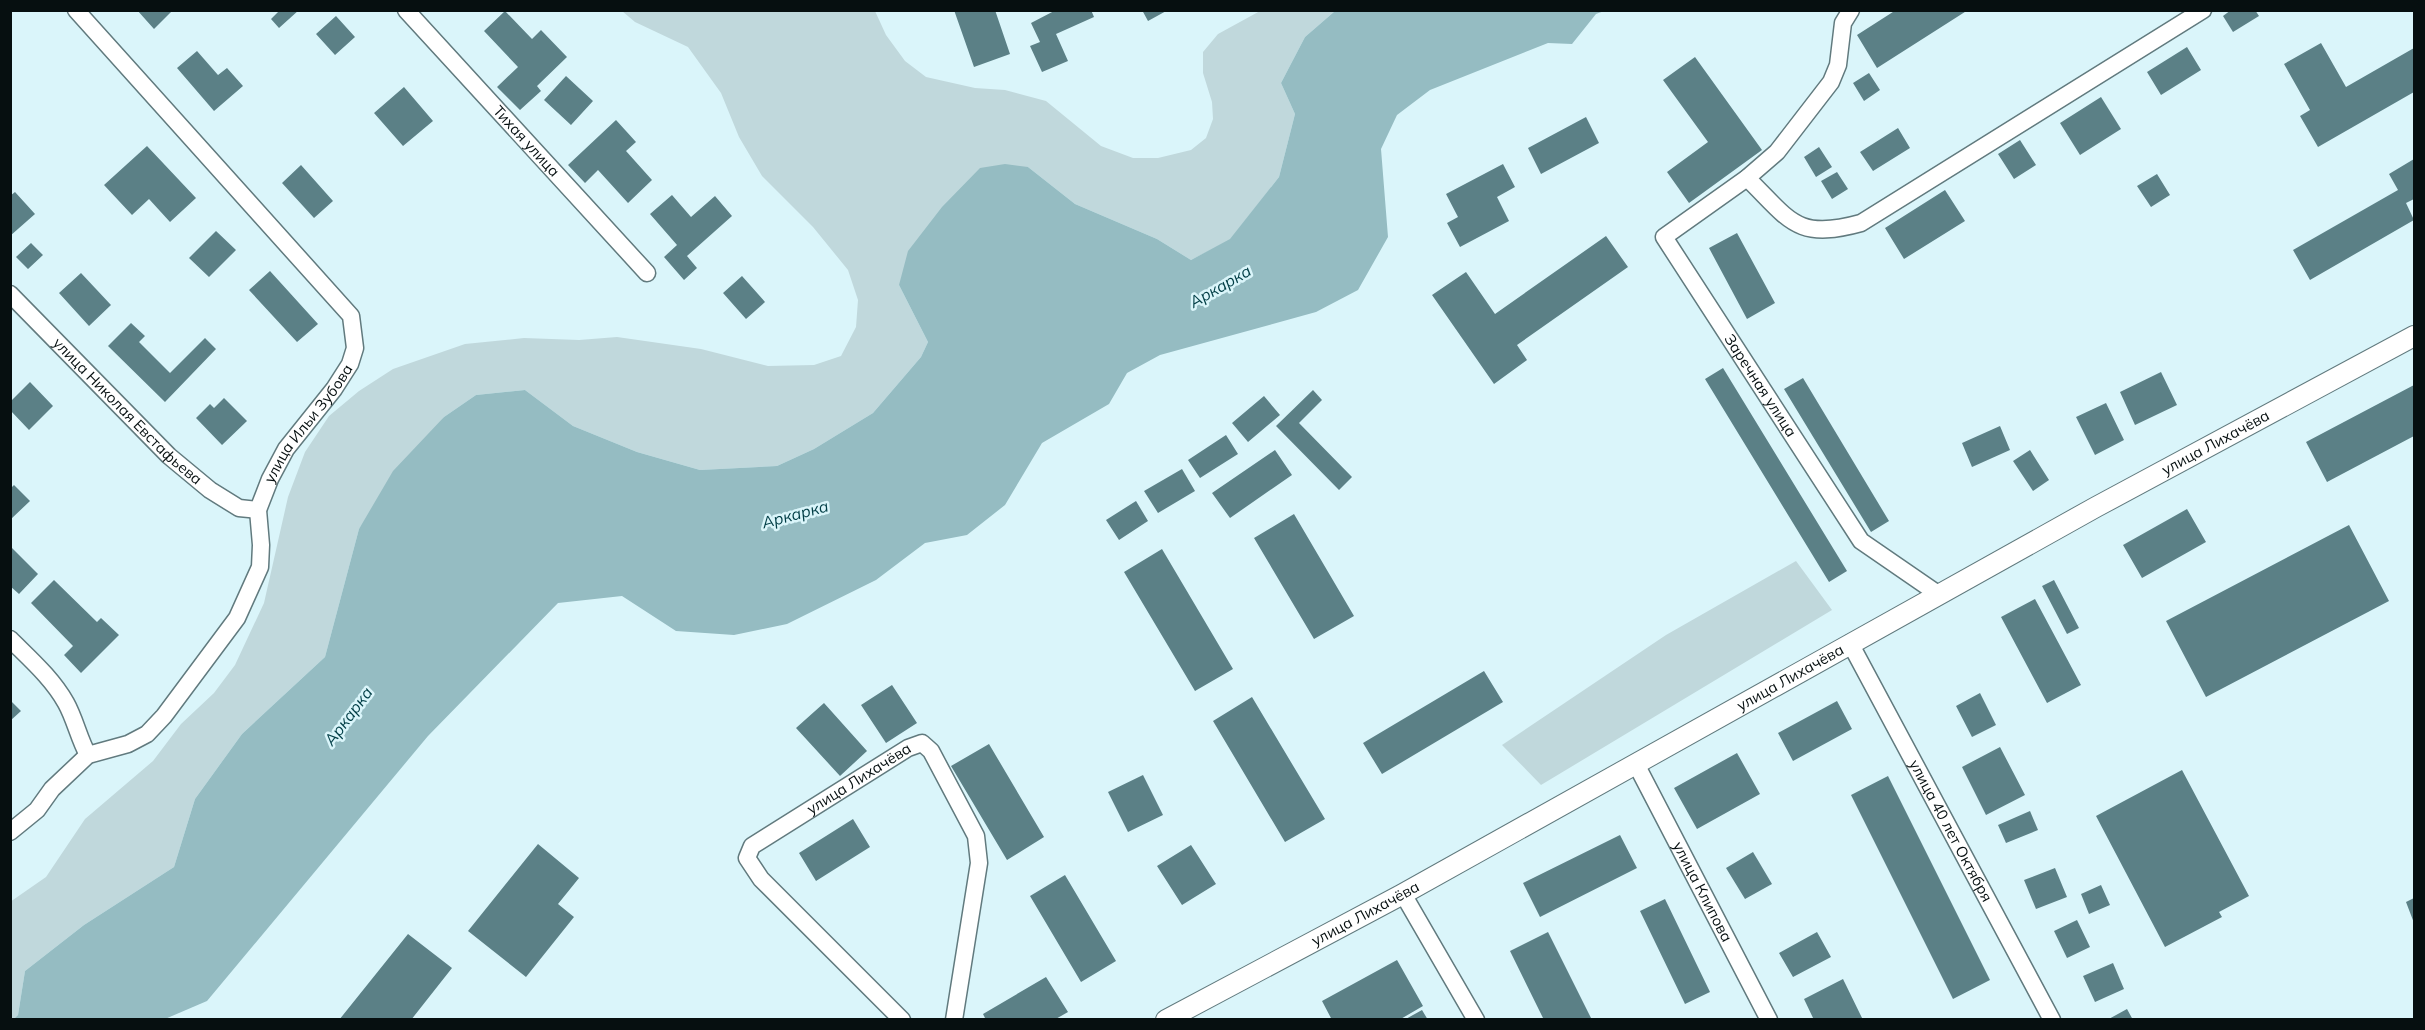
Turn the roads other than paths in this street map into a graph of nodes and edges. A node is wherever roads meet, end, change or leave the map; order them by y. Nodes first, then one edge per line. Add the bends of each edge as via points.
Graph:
1 (76, 10) edge
2 (406, 10) edge
3 (1851, 10) edge
4 (2203, 10) edge
5 (1747, 178) junction
6 (647, 273) dead end
7 (10, 294) edge
8 (2415, 336) edge
9 (258, 510) junction
10 (1938, 594) junction
11 (10, 639) edge
12 (1850, 644) junction
13 (88, 755) junction
14 (1635, 764) junction
15 (10, 832) edge
16 (1403, 894) junction
17 (902, 1020) edge
18 (954, 1020) edge
19 (1166, 1020) edge
20 (1476, 1020) edge
21 (1769, 1020) edge
22 (2052, 1020) edge

1 - 9 street, улица Ильи Зубова via 351,316 355,348 350,364 286,449
2 - 6 street, Тихая улица
3 - 5 street, Заречная улица via 1843,23 1838,65 1831,82 1777,152
4 - 5 street via 1861,223 1817,231 1793,224
5 - 10 street, Заречная улица via 1665,237 1861,541
7 - 9 street, улица Николая Евстафьева via 169,456 239,508
8 - 10 street, улица Лихачёва
9 - 13 street, улица Ильи Зубова via 260,567 237,618 147,734 128,744
10 - 12 street, улица Лихачёва
11 - 13 street via 48,676 67,704
12 - 14 street, улица Лихачёва
12 - 22 street, улица 40 лет Октября
13 - 15 street, улица Ильи Зубова via 52,789 37,810
14 - 16 street, улица Лихачёва
14 - 21 street, улица Клипова
16 - 19 street, улица Лихачёва
16 - 20 street
17 - 18 street, улица Лихачёва via 761,879 747,858 752,846 922,743 931,751 976,836 979,863

